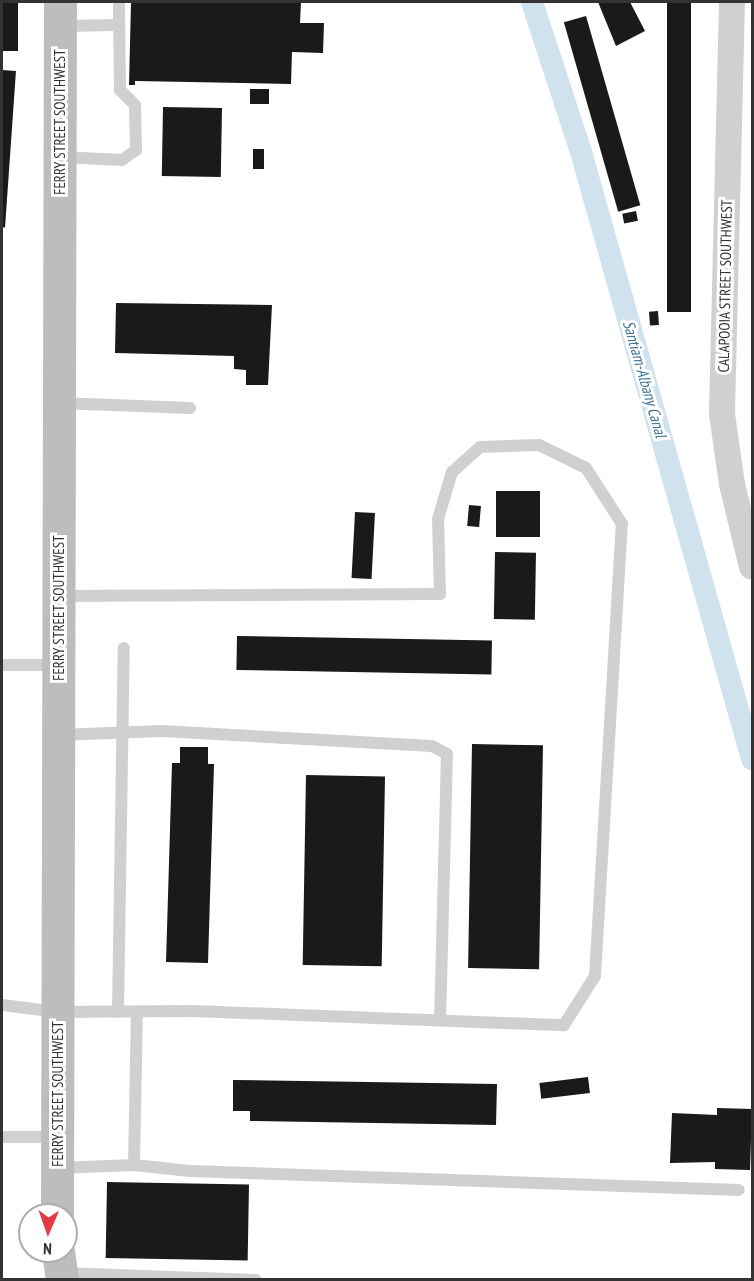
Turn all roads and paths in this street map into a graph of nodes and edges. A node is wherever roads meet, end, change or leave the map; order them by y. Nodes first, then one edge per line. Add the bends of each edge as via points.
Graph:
1 (119, 2) edge
2 (732, 2) edge
3 (60, 14) edge
4 (118, 25) junction
5 (60, 157) junction
6 (59, 403) junction
7 (190, 408) dead end
8 (753, 567) edge
9 (59, 596) junction
10 (124, 648) dead end
11 (2, 665) edge
12 (59, 665) junction
13 (121, 733) junction
14 (59, 735) junction
15 (2, 1005) edge
16 (137, 1011) junction
17 (58, 1012) junction
18 (118, 1012) junction
19 (440, 1020) junction
20 (2, 1137) edge
21 (58, 1153) junction
22 (134, 1165) junction
23 (739, 1190) dead end
24 (57, 1203) edge
25 (60, 1268) edge
26 (208, 1279) edge
27 (256, 1280) edge

1 - 4 lane
2 - 8 street, CALAPOOIA STREET SOUTHWEST via 722,414 732,484
3 - 4 lane
3 - 5 street, FERRY STREET SOUTHWEST
4 - 5 lane via 120,90 135,105 136,150 122,160
5 - 6 street, FERRY STREET SOUTHWEST
6 - 7 lane
6 - 9 street, FERRY STREET SOUTHWEST
9 - 12 street, FERRY STREET SOUTHWEST
9 - 19 lane via 440,594 438,519 452,472 480,447 539,445 586,468 622,524 595,976 564,1025
10 - 13 lane
11 - 12 lane
12 - 14 street, FERRY STREET SOUTHWEST
13 - 14 lane
13 - 18 lane
13 - 19 lane via 162,731 432,746 447,754
14 - 17 street, FERRY STREET SOUTHWEST
15 - 17 lane
16 - 18 lane
16 - 19 lane
16 - 22 lane
17 - 18 lane
17 - 21 street, FERRY STREET SOUTHWEST
20 - 21 lane
21 - 22 lane
21 - 24 street, FERRY STREET SOUTHWEST
22 - 23 lane via 190,1171
25 - 26 lane
26 - 27 lane

